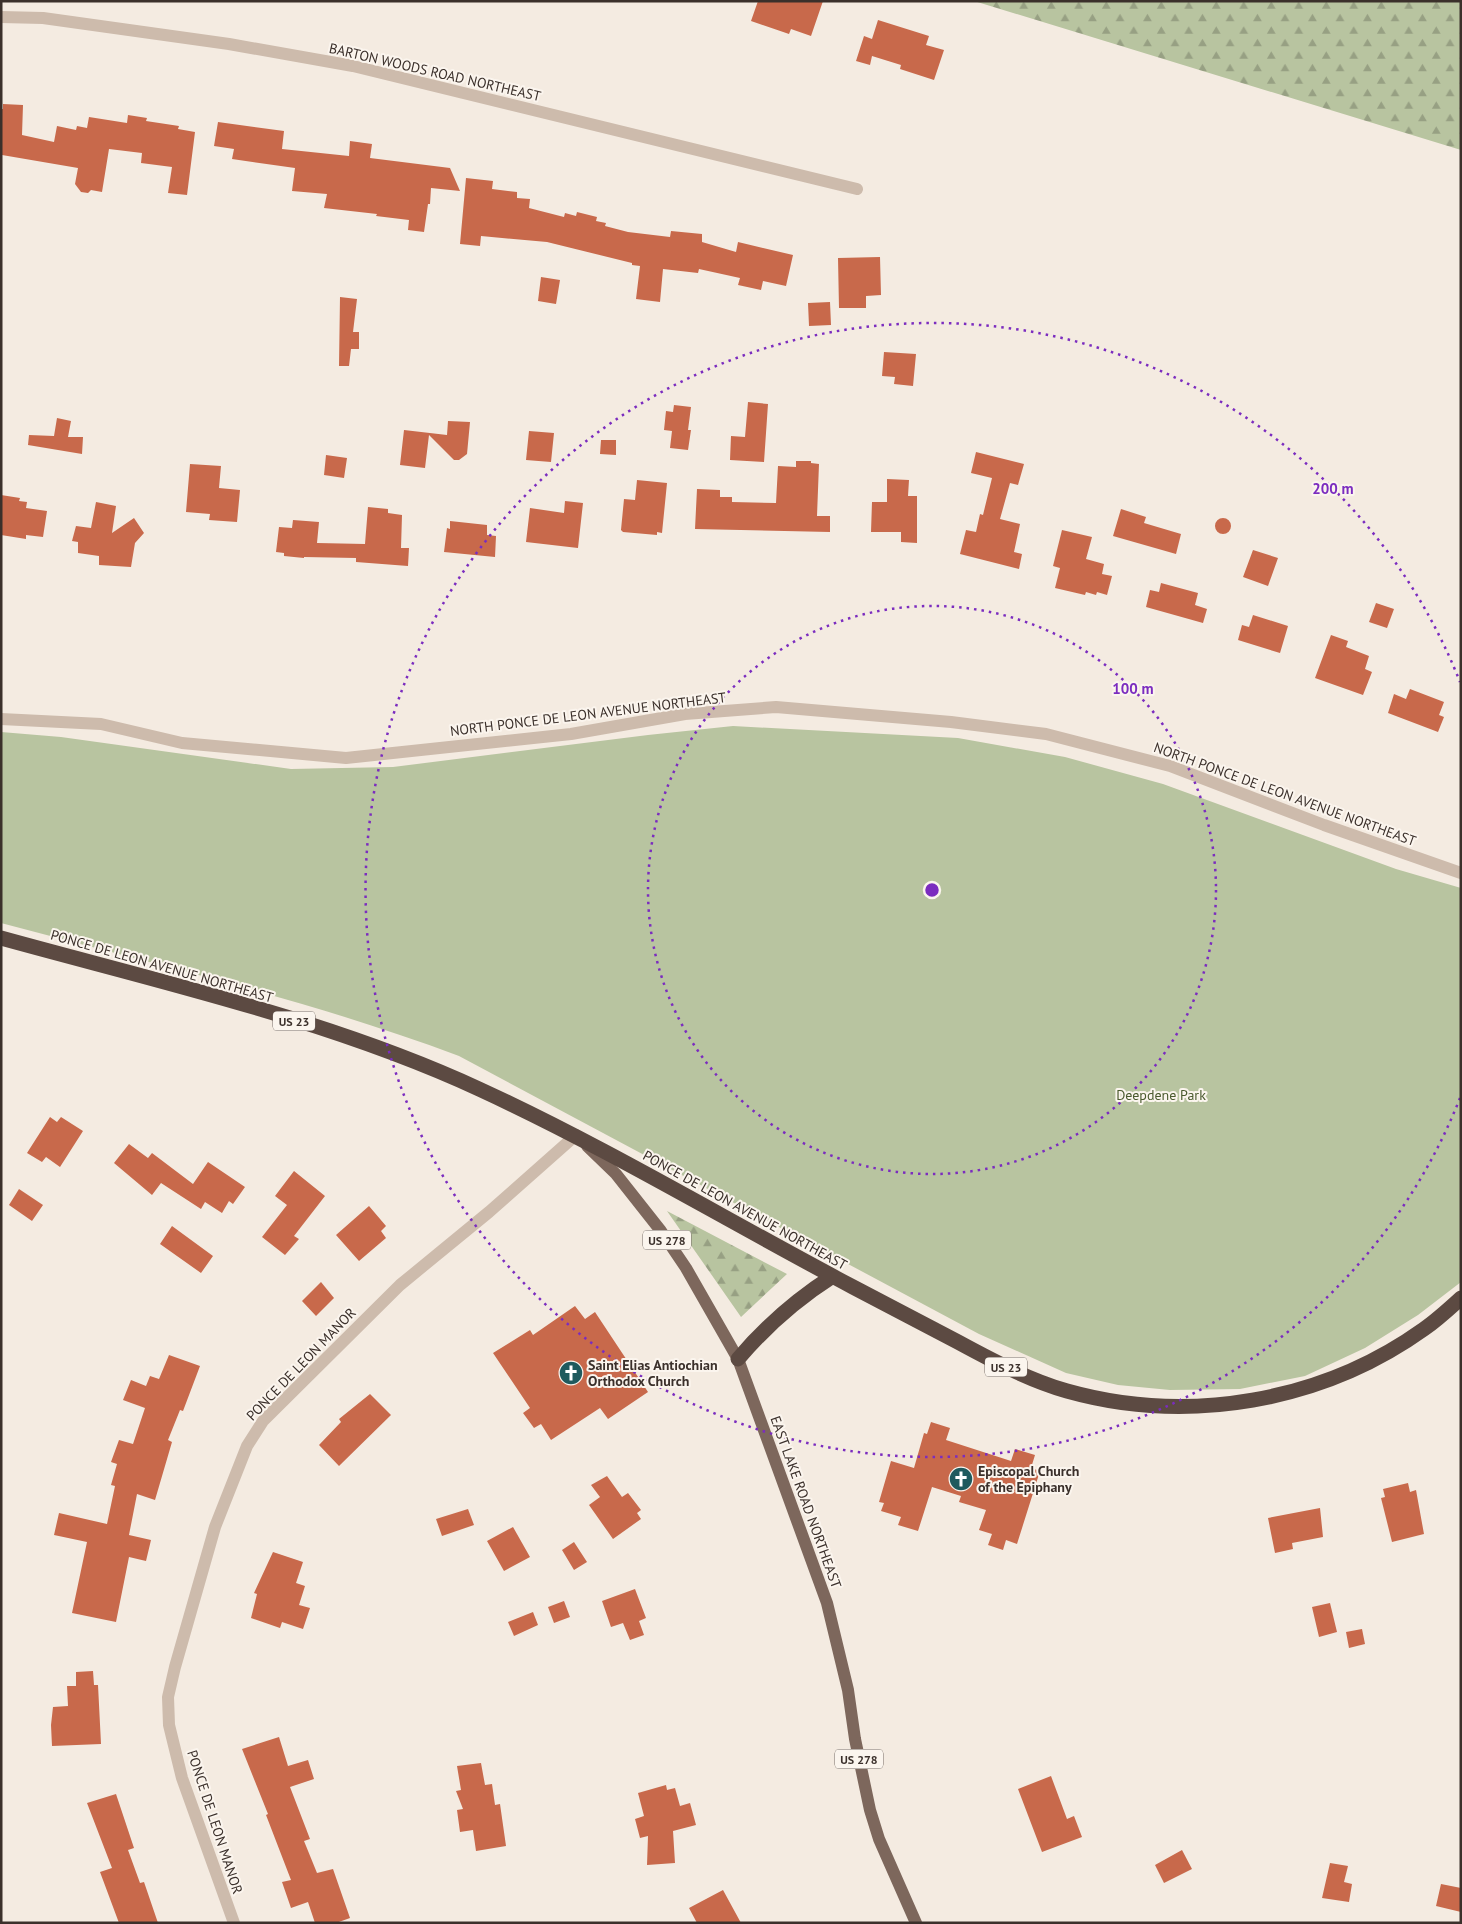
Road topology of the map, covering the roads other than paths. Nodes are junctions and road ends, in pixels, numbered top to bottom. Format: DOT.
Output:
graph roads {
  1 [pos="1,17"];
  2 [pos="857,189"];
  3 [pos="1,719"];
  4 [pos="1461,873"];
  5 [pos="1,938"];
  6 [pos="576,1136"];
  7 [pos="833,1276"];
  8 [pos="1461,1298"];
  9 [pos="738,1359"];
  10 [pos="234,1923"];
  11 [pos="916,1923"];
  1 -- 2 [label="street, BARTON WOODS ROAD NORTHEAST"];
  3 -- 4 [label="street, NORTH PONCE DE LEON AVENUE NORTHEAST"];
  5 -- 6 [label="highway, PONCE DE LEON AVENUE NORTHEAST / US 23"];
  6 -- 7 [label="highway, PONCE DE LEON AVENUE NORTHEAST / US 23"];
  6 -- 9 [label="main road, EAST LAKE ROAD NORTHEAST / US 278"];
  6 -- 10 [label="street, PONCE DE LEON MANOR"];
  7 -- 8 [label="highway, PONCE DE LEON AVENUE NORTHEAST / US 23"];
  7 -- 9 [label="highway"];
  9 -- 11 [label="main road, EAST LAKE ROAD NORTHEAST / US 278"];
}
